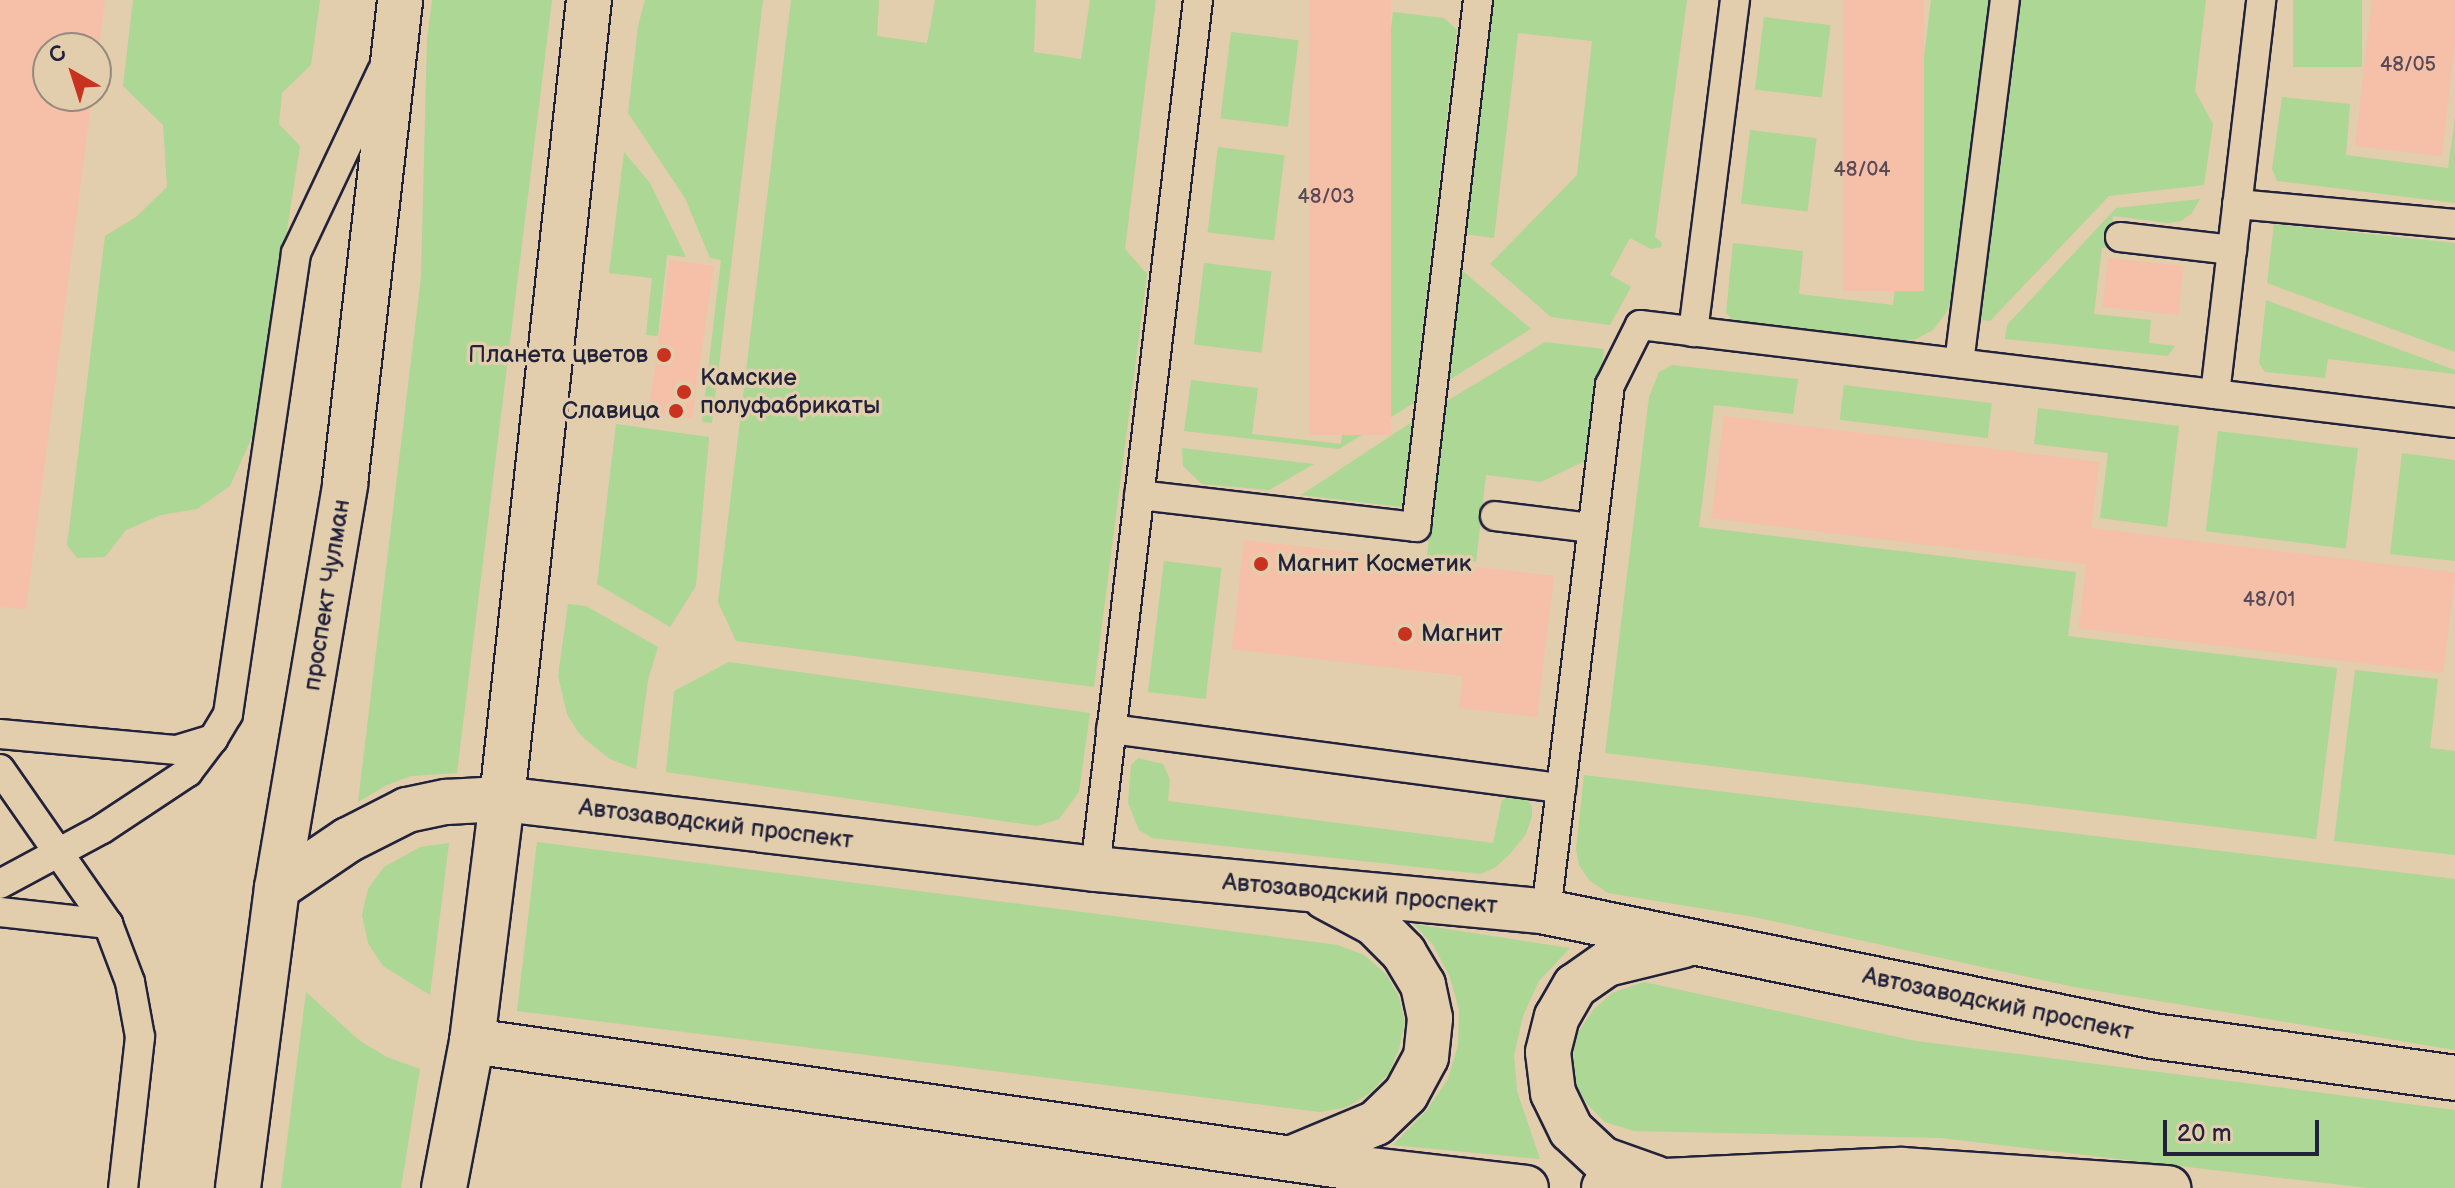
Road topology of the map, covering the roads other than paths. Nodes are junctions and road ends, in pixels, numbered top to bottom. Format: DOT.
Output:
graph roads {
  1 [pos="589,0"];
  2 [pos="1198,0"];
  3 [pos="1478,0"];
  4 [pos="1735,0"];
  5 [pos="2005,0"];
  6 [pos="2261,0"];
  7 [pos="398,21"];
  8 [pos="2237,204"];
  9 [pos="2455,224"];
  10 [pos="2120,237"];
  11 [pos="2232,250"];
  12 [pos="1693,332"];
  13 [pos="1959,363"];
  14 [pos="2215,394"];
  15 [pos="2455,423"];
  16 [pos="1139,495"];
  17 [pos="1495,516"];
  18 [pos="1592,528"];
  19 [pos="1111,729"];
  20 [pos="0,734"];
  21 [pos="213,739"];
  22 [pos="0,769"];
  23 [pos="1561,788"];
  24 [pos="502,799"];
  25 [pos="60,854"];
  26 [pos="1095,869"];
  27 [pos="0,884"];
  28 [pos="277,888"];
  29 [pos="1306,888"];
  30 [pos="0,912"];
  31 [pos="1546,912"];
  32 [pos="108,924"];
  33 [pos="1699,941"];
  34 [pos="472,1041"];
  35 [pos="2455,1078"];
  36 [pos="1289,1159"];
  37 [pos="1908,1179"];
  38 [pos="1665,1181"];
  39 [pos="123,1188"];
  40 [pos="238,1188"];
  41 [pos="444,1188"];
  42 [pos="1526,1188"];
  43 [pos="1604,1188"];
  44 [pos="2168,1188"];
  1 -- 24 [label="street"];
  2 -- 16 [label="lane"];
  3 -- 16 [label="lane"];
  4 -- 12 [label="lane"];
  5 -- 13 [label="lane"];
  6 -- 8 [label="lane"];
  7 -- 21 [label="lane"];
  7 -- 28 [label="street, проспект Чулман"];
  8 -- 9 [label="lane"];
  8 -- 11 [label="lane"];
  10 -- 11 [label="lane"];
  11 -- 14 [label="lane"];
  12 -- 13 [label="lane"];
  12 -- 18 [label="lane"];
  13 -- 14 [label="lane"];
  14 -- 15 [label="lane"];
  16 -- 19 [label="lane"];
  17 -- 18 [label="lane"];
  18 -- 23 [label="lane"];
  19 -- 23 [label="lane"];
  19 -- 26 [label="lane"];
  20 -- 21 [label="lane"];
  21 -- 25 [label="lane"];
  22 -- 25 [label="lane"];
  23 -- 31 [label="lane"];
  24 -- 26 [label="street, Автозаводский проспект"];
  24 -- 28 [label="street, Автозаводский проспект"];
  24 -- 34 [label="street"];
  25 -- 27 [label="lane"];
  25 -- 32 [label="lane"];
  26 -- 29 [label="street, Автозаводский проспект"];
  28 -- 40 [label="street, проспект Чулман"];
  29 -- 31 [label="street, Автозаводский проспект"];
  29 -- 36 [label="street"];
  30 -- 32 [label="lane"];
  31 -- 33 [label="street, Автозаводский проспект"];
  32 -- 39 [label="lane"];
  33 -- 35 [label="street, Автозаводский проспект"];
  33 -- 38 [label="street"];
  34 -- 36 [label="street"];
  34 -- 41 [label="street"];
  36 -- 42 [label="street"];
  37 -- 38 [label="street"];
  37 -- 44 [label="street"];
  38 -- 43 [label="street"];
}
